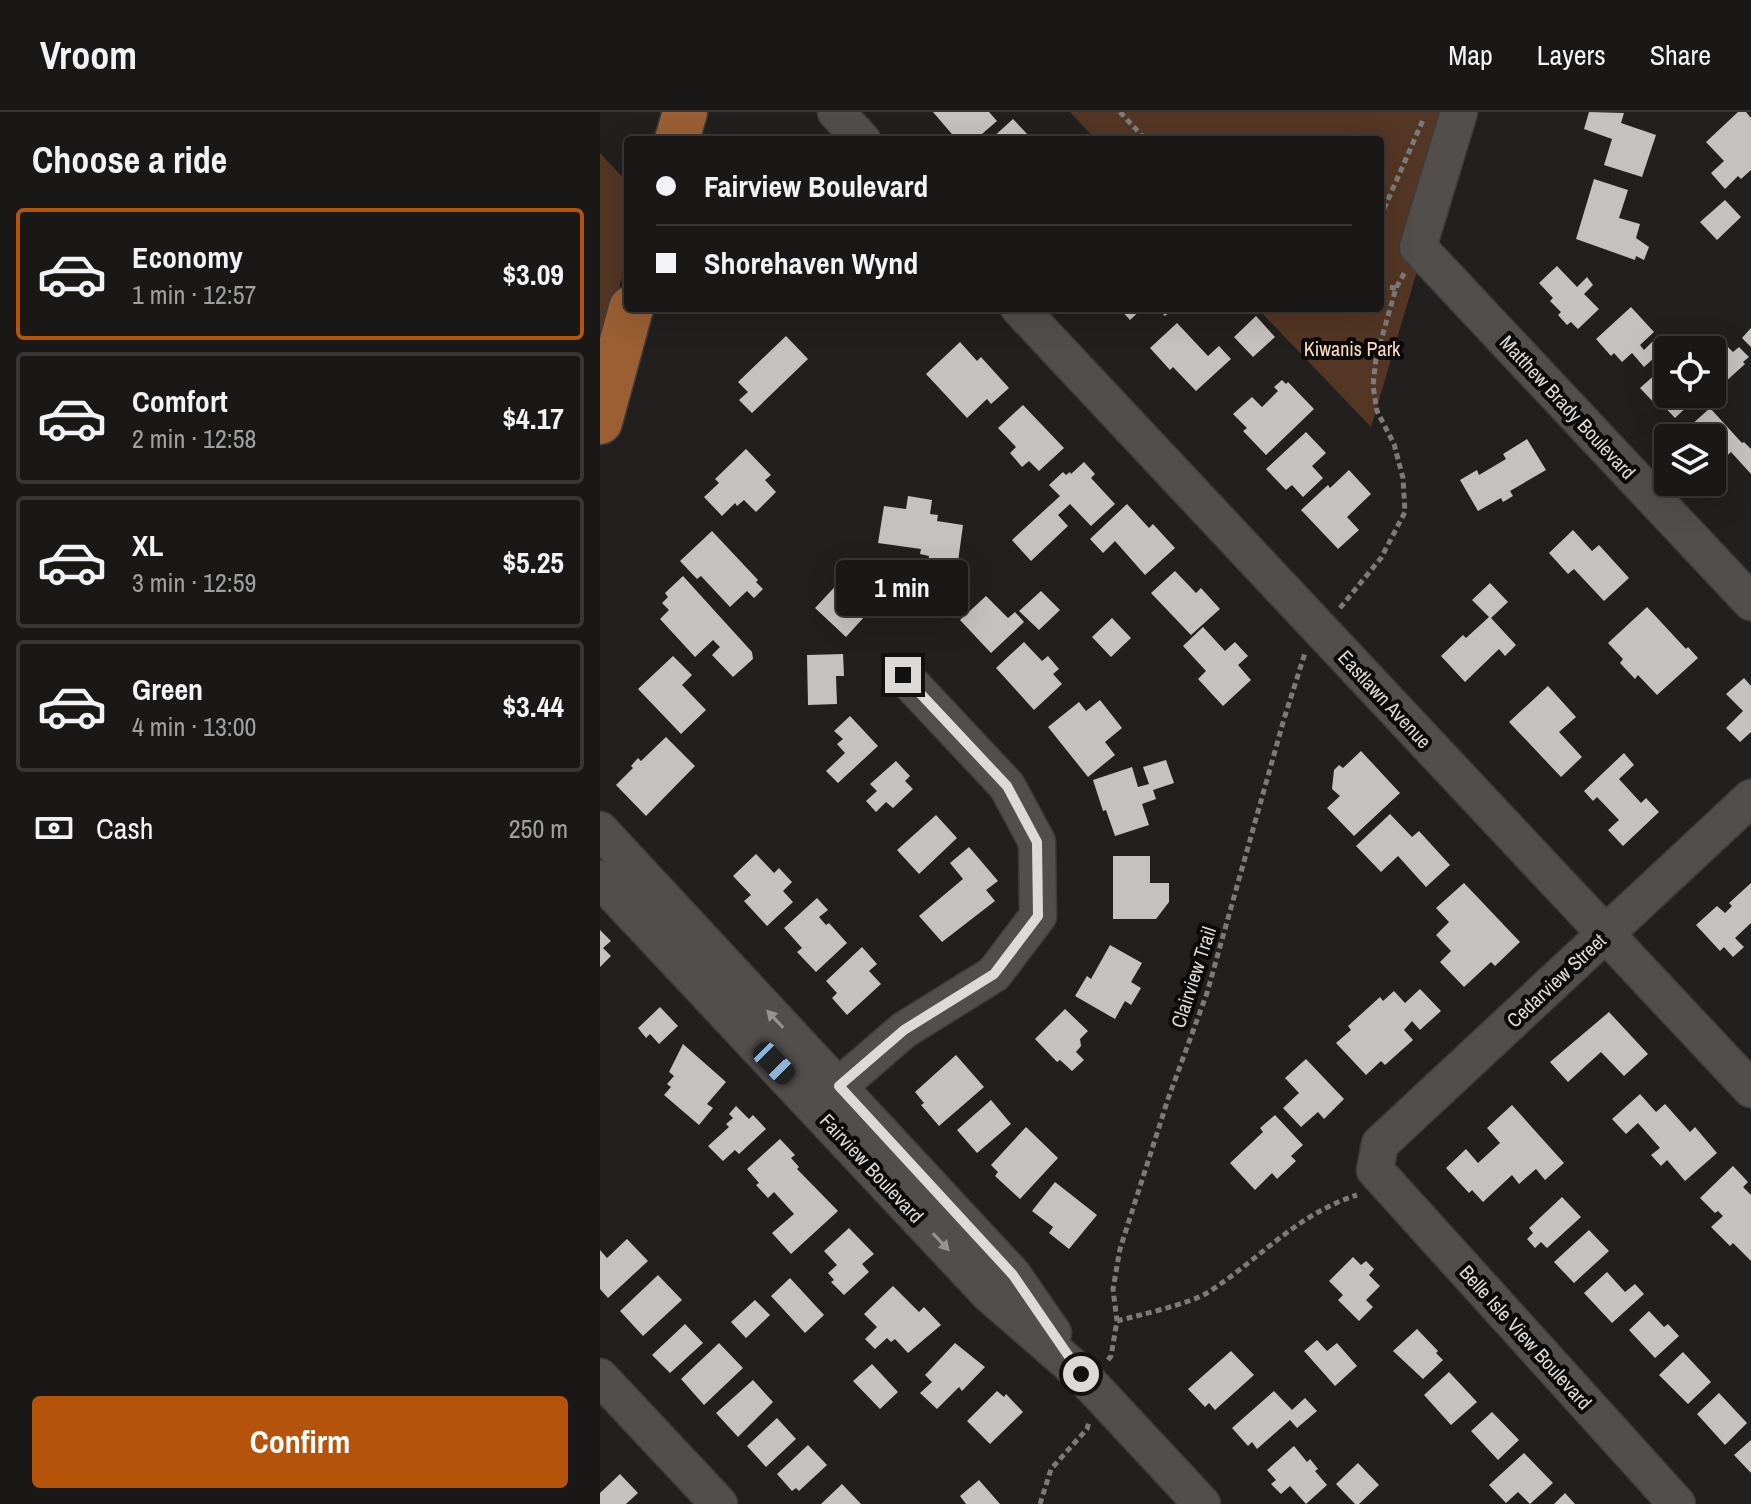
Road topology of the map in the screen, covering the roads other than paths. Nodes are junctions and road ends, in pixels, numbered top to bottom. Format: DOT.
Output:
graph roads {
  1 [pos="685,112"];
  2 [pos="836,112"];
  3 [pos="1459,112"];
  4 [pos="678,136"];
  5 [pos="858,136"];
  6 [pos="630,312"];
  7 [pos="1023,312"];
  8 [pos="600,422"];
  9 [pos="1751,602"];
  10 [pos="903,675"];
  11 [pos="1751,798"];
  12 [pos="600,830"];
  13 [pos="600,879"];
  14 [pos="1605,934"];
  15 [pos="680,941"];
  16 [pos="1751,1089"];
  17 [pos="827,1096"];
  18 [pos="1369,1182"];
  19 [pos="600,1377"];
  20 [pos="719,1504"];
  21 [pos="1202,1504"];
  22 [pos="1677,1504"];
  1 -- 4 [label="main road"];
  2 -- 5 [label="street"];
  3 -- 9 [label="street, Matthew Brady Boulevard"];
  6 -- 8 [label="main road"];
  7 -- 14 [label="street, Eastlawn Avenue"];
  10 -- 17 [label="street"];
  11 -- 14 [label="street, Cedarview Street"];
  12 -- 15 [label="street, Fairview Boulevard"];
  13 -- 15 [label="street, Fairview Boulevard"];
  14 -- 16 [label="street, Eastlawn Avenue"];
  14 -- 18 [label="street, Cedarview Street"];
  15 -- 17 [label="street, Fairview Boulevard"];
  17 -- 21 [label="street, Fairview Boulevard"];
  18 -- 22 [label="street, Belle Isle View Boulevard"];
  19 -- 20 [label="street"];
}
